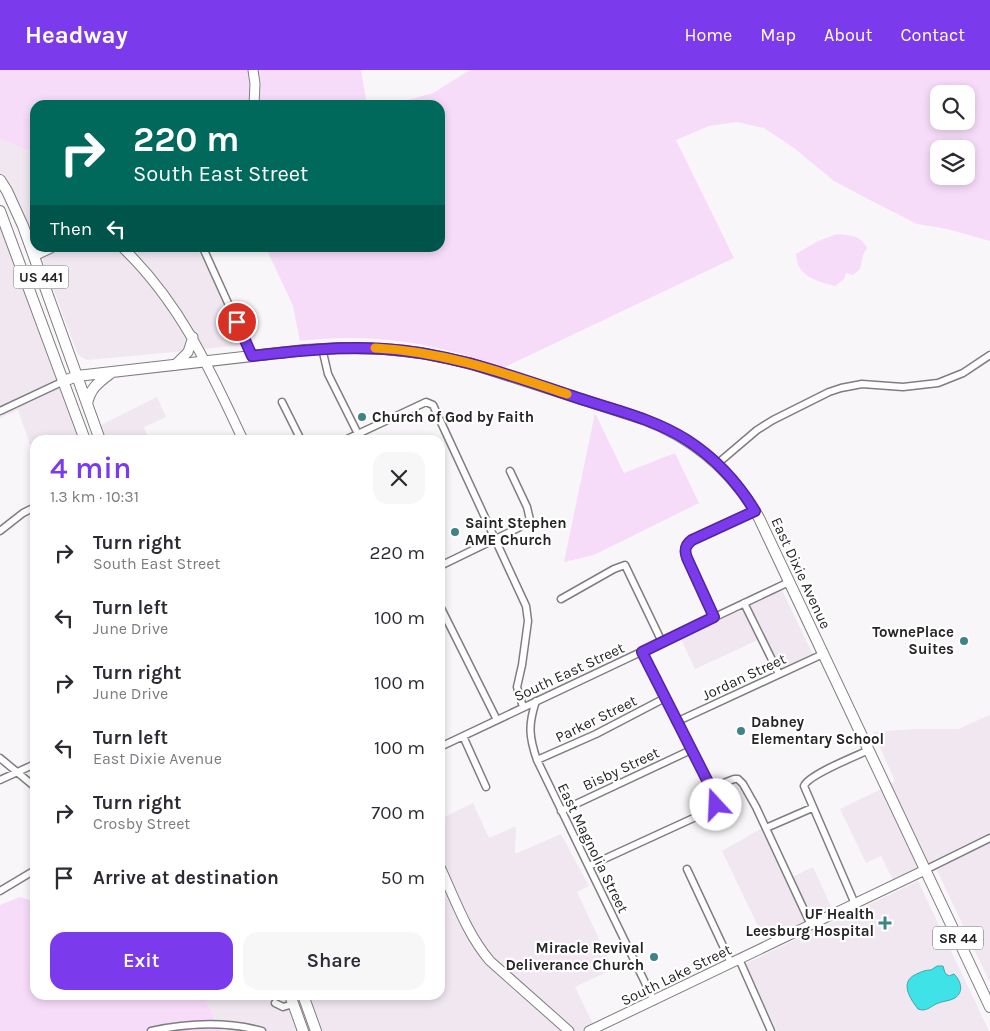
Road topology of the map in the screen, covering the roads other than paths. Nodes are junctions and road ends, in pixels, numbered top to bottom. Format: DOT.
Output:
graph roads {
  1 [pos="253,70"];
  2 [pos="254,100"];
  3 [pos="0,180"];
  4 [pos="0,211"];
  5 [pos="13,244"];
  6 [pos="30,245"];
  7 [pos="32,252"];
  8 [pos="42,252"];
  9 [pos="127,252"];
  10 [pos="206,252"];
  11 [pos="34,256"];
  12 [pos="193,337"];
  13 [pos="322,348"];
  14 [pos="990,355"];
  15 [pos="252,356"];
  16 [pos="206,361"];
  17 [pos="175,365"];
  18 [pos="113,372"];
  19 [pos="77,376"];
  20 [pos="64,382"];
  21 [pos="282,402"];
  22 [pos="86,404"];
  23 [pos="0,411"];
  24 [pos="83,435"];
  25 [pos="98,435"];
  26 [pos="240,435"];
  27 [pos="298,435"];
  28 [pos="358,435"];
  29 [pos="363,435"];
  30 [pos="717,464"];
  31 [pos="510,471"];
  32 [pos="30,510"];
  33 [pos="755,511"];
  34 [pos="0,531"];
  35 [pos="494,540"];
  36 [pos="445,564"];
  37 [pos="790,582"];
  38 [pos="561,599"];
  39 [pos="744,604"];
  40 [pos="445,616"];
  41 [pos="714,617"];
  42 [pos="662,642"];
  43 [pos="642,652"];
  44 [pos="823,654"];
  45 [pos="779,674"];
  46 [pos="665,698"];
  47 [pos="536,701"];
  48 [pos="523,707"];
  49 [pos="497,720"];
  50 [pos="676,722"];
  51 [pos="463,736"];
  52 [pos="445,743"];
  53 [pos="691,750"];
  54 [pos="868,750"];
  55 [pos="0,758"];
  56 [pos="537,760"];
  57 [pos="30,767"];
  58 [pos="18,773"];
  59 [pos="0,780"];
  60 [pos="30,783"];
  61 [pos="486,787"];
  62 [pos="711,788"];
  63 [pos="812,808"];
  64 [pos="561,811"];
  65 [pos="766,828"];
  66 [pos="990,838"];
  67 [pos="589,866"];
  68 [pos="687,869"];
  69 [pos="925,870"];
  70 [pos="30,873"];
  71 [pos="445,880"];
  72 [pos="0,891"];
  73 [pos="855,904"];
  74 [pos="811,925"];
  75 [pos="735,961"];
  76 [pos="291,1000"];
  77 [pos="303,1000"];
  78 [pos="654,1001"];
  79 [pos="275,1003"];
  80 [pos="990,1007"];
  81 [pos="310,1030"];
  82 [pos="151,1031"];
  83 [pos="262,1031"];
  84 [pos="569,1031"];
  85 [pos="589,1031"];
  86 [pos="771,1031"];
  1 -- 2 [label="street"];
  3 -- 6 [label="main road, US 441"];
  4 -- 5 [label="main road, US 441"];
  5 -- 11 [label="main road"];
  5 -- 20 [label="main road, US 441"];
  7 -- 11 [label="main road, US 441"];
  8 -- 11 [label="street"];
  9 -- 12 [label="street"];
  10 -- 15 [label="street"];
  11 -- 19 [label="main road, US 441"];
  12 -- 16 [label="street"];
  12 -- 17 [label="street"];
  13 -- 15 [label="main road, East Dixie Avenue / SR 44"];
  13 -- 28 [label="street"];
  13 -- 30 [label="main road, East Dixie Avenue / SR 44"];
  14 -- 30 [label="street"];
  15 -- 16 [label="main road, East Dixie Avenue / SR 44"];
  16 -- 17 [label="main road, East Dixie Avenue / SR 44"];
  16 -- 26 [label="street"];
  17 -- 18 [label="main road, East Dixie Avenue / SR 44"];
  18 -- 19 [label="main road, East Dixie Avenue / SR 44"];
  18 -- 22 [label="main road"];
  19 -- 20 [label="main road, SR 44"];
  19 -- 22 [label="main road, US 441"];
  20 -- 23 [label="street"];
  20 -- 24 [label="main road, US 441"];
  21 -- 27 [label="street"];
  22 -- 25 [label="main road, US 441"];
  29 -- 35 [label="street"];
  30 -- 33 [label="main road, East Dixie Avenue / SR 44"];
  31 -- 35 [label="street"];
  32 -- 34 [label="street"];
  33 -- 37 [label="main road, East Dixie Avenue / SR 44"];
  33 -- 41 [label="street"];
  35 -- 36 [label="street"];
  35 -- 48 [label="street"];
  37 -- 39 [label="street, South East Street"];
  37 -- 44 [label="main road, East Dixie Avenue / SR 44"];
  38 -- 42 [label="street"];
  39 -- 41 [label="street, South East Street"];
  39 -- 45 [label="street"];
  40 -- 49 [label="street"];
  41 -- 42 [label="street, South East Street"];
  42 -- 43 [label="street, South East Street"];
  43 -- 46 [label="street"];
  43 -- 47 [label="street, South East Street"];
  44 -- 45 [label="street, Jordan Street"];
  44 -- 54 [label="main road, East Dixie Avenue / SR 44"];
  45 -- 50 [label="street, Jordan Street"];
  46 -- 50 [label="street"];
  46 -- 56 [label="street, Parker Street"];
  47 -- 48 [label="street, South East Street"];
  47 -- 56 [label="street, East Magnolia Street"];
  48 -- 49 [label="street, South East Street"];
  49 -- 51 [label="street, South East Street"];
  50 -- 53 [label="street"];
  51 -- 52 [label="street, South East Street"];
  51 -- 61 [label="street"];
  53 -- 62 [label="street"];
  53 -- 64 [label="street, Bisby Street"];
  54 -- 63 [label="street"];
  54 -- 69 [label="main road, East Dixie Avenue / SR 44"];
  55 -- 58 [label="street"];
  56 -- 64 [label="street, East Magnolia Street"];
  57 -- 58 [label="street"];
  58 -- 59 [label="street"];
  58 -- 60 [label="street"];
  62 -- 65 [label="street"];
  62 -- 67 [label="street"];
  63 -- 65 [label="street"];
  63 -- 73 [label="street"];
  64 -- 67 [label="street, East Magnolia Street"];
  65 -- 74 [label="street"];
  66 -- 69 [label="street, South Lake Street"];
  67 -- 78 [label="street, East Magnolia Street"];
  68 -- 75 [label="street"];
  69 -- 73 [label="street, South Lake Street"];
  69 -- 80 [label="main road, East Dixie Avenue / SR 44"];
  70 -- 72 [label="street"];
  71 -- 84 [label="street"];
  73 -- 74 [label="street, South Lake Street"];
  74 -- 75 [label="street, South Lake Street"];
  75 -- 78 [label="street, South Lake Street"];
  75 -- 86 [label="street"];
  76 -- 79 [label="street"];
  76 -- 81 [label="main road"];
  77 -- 81 [label="main road"];
  78 -- 85 [label="street, South Lake Street"];
  82 -- 83 [label="street"];
}
